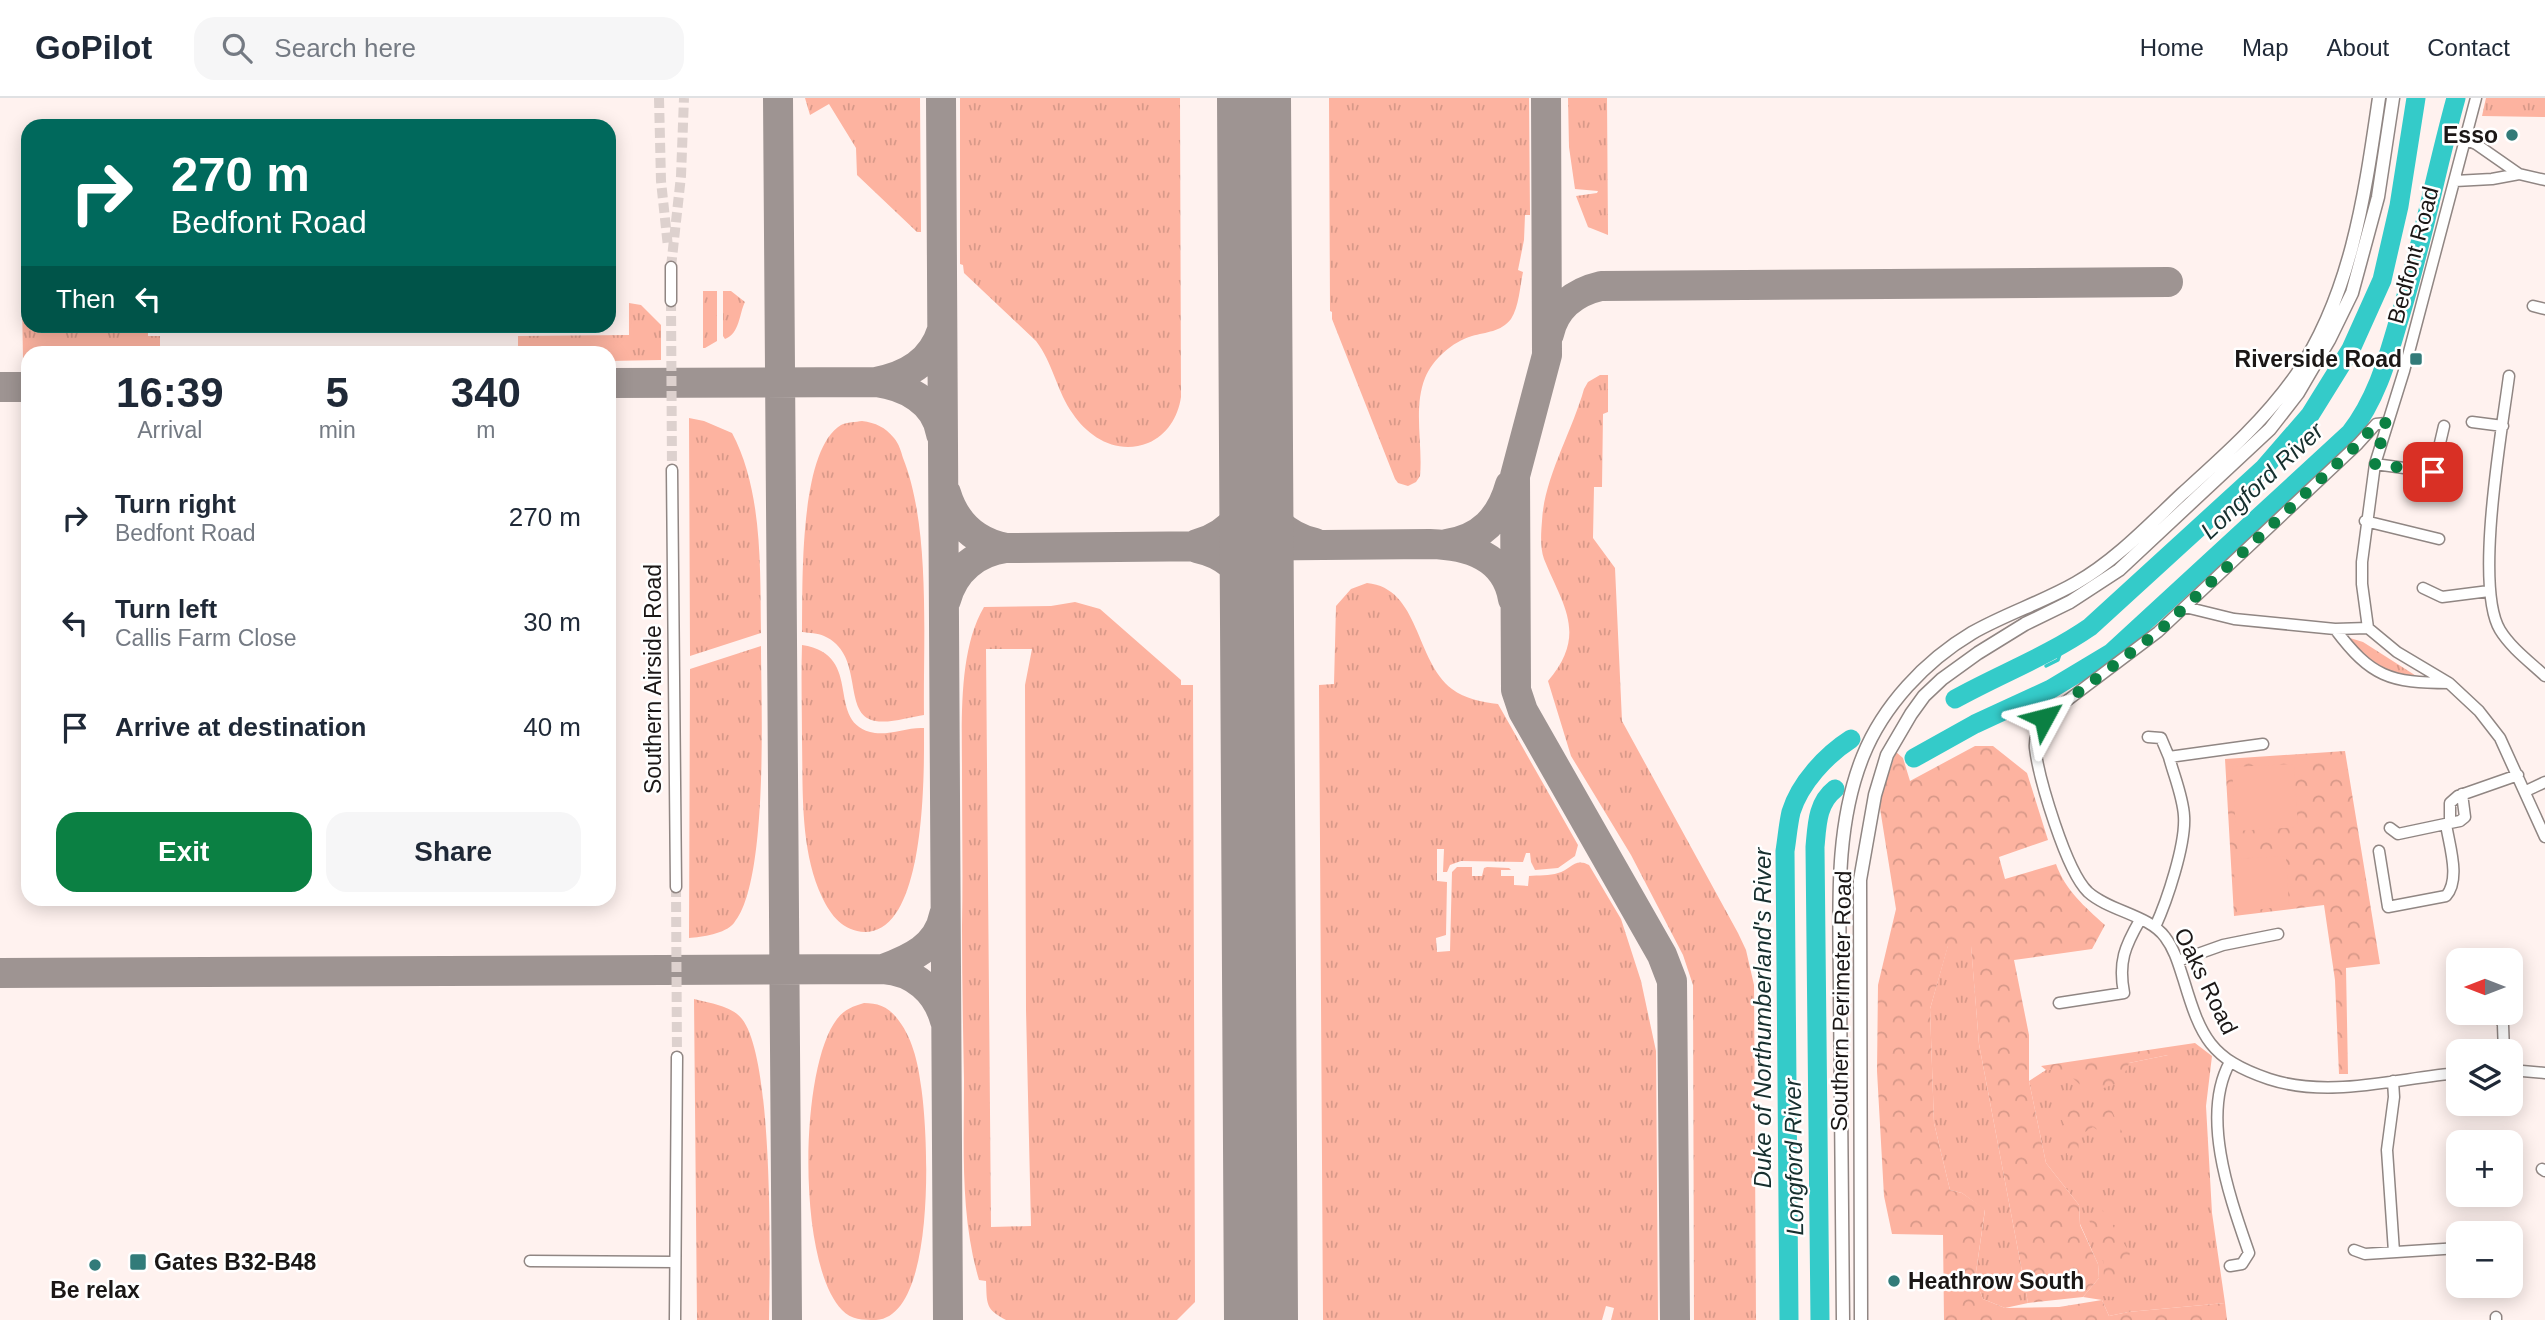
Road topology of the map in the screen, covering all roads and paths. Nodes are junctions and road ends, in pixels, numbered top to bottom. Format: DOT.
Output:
graph roads {
  1 [pos="2379,98"];
  2 [pos="2393,98"];
  3 [pos="2476,98"];
  4 [pos="2467,140"];
  5 [pos="2519,174"];
  6 [pos="2545,180"];
  7 [pos="2455,181"];
  8 [pos="671,267"];
  9 [pos="671,301"];
  10 [pos="2533,306"];
  11 [pos="2545,309"];
  12 [pos="2509,376"];
  13 [pos="2472,422"];
  14 [pos="2386,423"];
  15 [pos="2444,426"];
  16 [pos="2502,426"];
  17 [pos="2375,464"];
  18 [pos="672,470"];
  19 [pos="2433,472"];
  20 [pos="2430,486"];
  21 [pos="2365,521"];
  22 [pos="2439,539"];
  23 [pos="2423,588"];
  24 [pos="2489,591"];
  25 [pos="2185,607"];
  26 [pos="2368,628"];
  27 [pos="2335,629"];
  28 [pos="2545,676"];
  29 [pos="2449,683"];
  30 [pos="2148,737"];
  31 [pos="2263,744"];
  32 [pos="2169,757"];
  33 [pos="2518,775"];
  34 [pos="2545,782"];
  35 [pos="2526,791"];
  36 [pos="2448,824"];
  37 [pos="2390,828"];
  38 [pos="2545,837"];
  39 [pos="2379,850"];
  40 [pos="676,887"];
  41 [pos="2140,920"];
  42 [pos="2155,927"];
  43 [pos="2278,934"];
  44 [pos="2178,961"];
  45 [pos="2124,993"];
  46 [pos="2059,1003"];
  47 [pos="2127,1005"];
  48 [pos="677,1057"];
  49 [pos="2230,1062"];
  50 [pos="2523,1071"];
  51 [pos="2545,1073"];
  52 [pos="2446,1075"];
  53 [pos="2393,1081"];
  54 [pos="2446,1249"];
  55 [pos="2354,1250"];
  56 [pos="2394,1252"];
  57 [pos="530,1261"];
  58 [pos="675,1262"];
  59 [pos="2230,1266"];
  60 [pos="675,1320"];
  61 [pos="1843,1320"];
  62 [pos="1861,1320"];
  1 -- 61 [label="street, Southern Perimeter Road"];
  2 -- 62 [label="street, Southern Perimeter Road"];
  3 -- 4 [label="street, Bedfont Road"];
  4 -- 5 [label="street"];
  4 -- 7 [label="street, Bedfont Road"];
  5 -- 6 [label="street"];
  5 -- 7 [label="street"];
  7 -- 14 [label="street, Bedfont Road"];
  8 -- 9 [label="street"];
  10 -- 11 [label="street"];
  12 -- 16 [label="street"];
  13 -- 16 [label="street"];
  14 -- 17 [label="street, Bedfont Road"];
  14 -- 25 [label="street"];
  15 -- 19 [label="street"];
  16 -- 24 [label="street"];
  17 -- 19 [label="street"];
  17 -- 21 [label="street, Bedfont Road"];
  18 -- 40 [label="street, Southern Airside Road"];
  19 -- 20 [label="street"];
  21 -- 22 [label="street"];
  21 -- 26 [label="street, Bedfont Road"];
  23 -- 24 [label="street"];
  24 -- 28 [label="street"];
  25 -- 27 [label="street"];
  25 -- 41 [label="street, Oaks Road"];
  26 -- 27 [label="street"];
  26 -- 29 [label="street"];
  27 -- 29 [label="street"];
  29 -- 33 [label="street"];
  30 -- 32 [label="street"];
  31 -- 32 [label="street"];
  32 -- 42 [label="street"];
  33 -- 35 [label="street"];
  33 -- 36 [label="street"];
  34 -- 35 [label="street"];
  35 -- 38 [label="street"];
  36 -- 37 [label="street"];
  36 -- 39 [label="street"];
  41 -- 42 [label="street, Oaks Road"];
  41 -- 45 [label="street"];
  42 -- 44 [label="street, Oaks Road"];
  43 -- 44 [label="street"];
  44 -- 49 [label="street, Oaks Road"];
  45 -- 46 [label="street"];
  45 -- 47 [label="street"];
  48 -- 58 [label="street"];
  49 -- 53 [label="street, Oaks Road"];
  49 -- 59 [label="street"];
  50 -- 51 [label="street"];
  52 -- 53 [label="street, Oaks Road"];
  53 -- 56 [label="street"];
  54 -- 56 [label="street"];
  55 -- 56 [label="street"];
  57 -- 58 [label="street"];
  58 -- 60 [label="street"];
}
